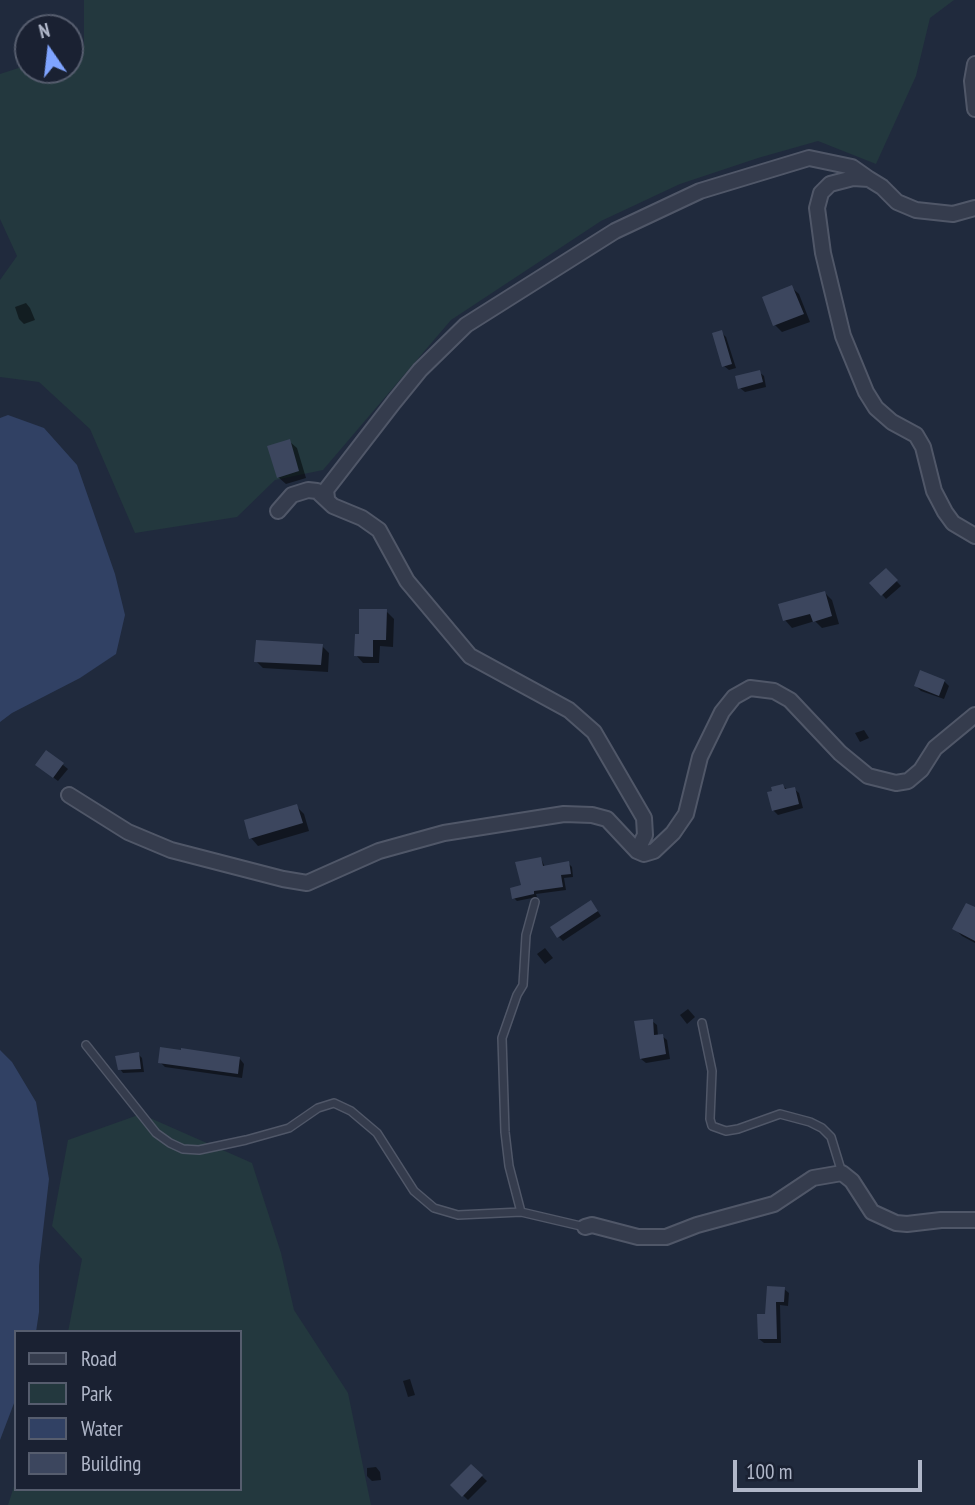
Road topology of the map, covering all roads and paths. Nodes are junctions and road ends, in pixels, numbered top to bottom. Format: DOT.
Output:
graph roads {
  1 [pos="975,64"];
  2 [pos="975,109"];
  3 [pos="869,179"];
  4 [pos="975,208"];
  5 [pos="327,498"];
  6 [pos="278,511"];
  7 [pos="975,536"];
  8 [pos="975,715"];
  9 [pos="69,795"];
  10 [pos="637,851"];
  11 [pos="535,902"];
  12 [pos="702,1023"];
  13 [pos="86,1045"];
  14 [pos="842,1173"];
  15 [pos="521,1212"];
  16 [pos="975,1220"];
  17 [pos="585,1227"];
  1 -- 2 [label="street"];
  3 -- 4 [label="street"];
  3 -- 5 [label="street"];
  3 -- 7 [label="street"];
  5 -- 6 [label="street"];
  5 -- 10 [label="street"];
  8 -- 10 [label="street"];
  9 -- 10 [label="street"];
  11 -- 15 [label="lane"];
  12 -- 14 [label="lane"];
  13 -- 15 [label="lane"];
  14 -- 16 [label="street"];
  14 -- 17 [label="street"];
  15 -- 17 [label="lane"];
}
